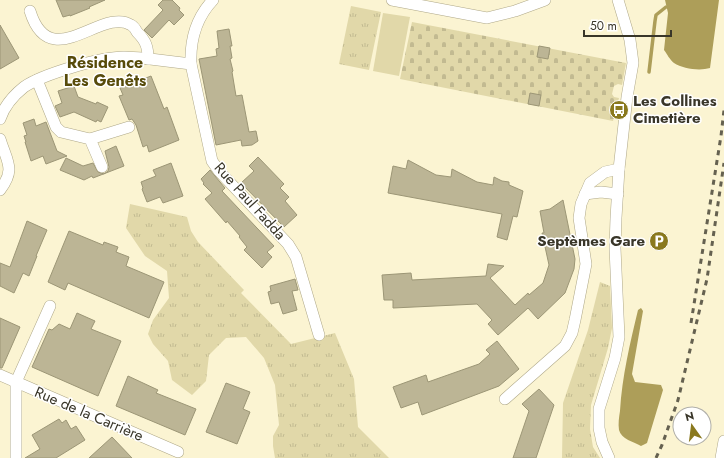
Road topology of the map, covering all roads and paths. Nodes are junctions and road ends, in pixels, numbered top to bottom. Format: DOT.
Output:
graph roads {
  1 [pos="213,0"];
  2 [pos="392,0"];
  3 [pos="545,0"];
  4 [pos="618,0"];
  5 [pos="30,11"];
  6 [pos="148,59"];
  7 [pos="191,64"];
  8 [pos="37,80"];
  9 [pos="0,119"];
  10 [pos="129,127"];
  11 [pos="0,139"];
  12 [pos="90,139"];
  13 [pos="102,167"];
  14 [pos="619,169"];
  15 [pos="0,190"];
  16 [pos="585,194"];
  17 [pos="618,194"];
  18 [pos="50,306"];
  19 [pos="319,335"];
  20 [pos="0,375"];
  21 [pos="16,382"];
  22 [pos="505,399"];
  23 [pos="724,441"];
  24 [pos="178,452"];
  25 [pos="16,458"];
  26 [pos="609,458"];
  27 [pos="721,458"];
  1 -- 7 [label="street, Rue Paul Fadda"];
  2 -- 3 [label="street"];
  4 -- 14 [label="street"];
  5 -- 6 [label="street"];
  6 -- 7 [label="street"];
  6 -- 8 [label="street"];
  7 -- 19 [label="street, Rue Paul Fadda"];
  8 -- 9 [label="street"];
  8 -- 12 [label="street"];
  10 -- 12 [label="street"];
  11 -- 15 [label="street"];
  12 -- 13 [label="street"];
  14 -- 16 [label="street"];
  14 -- 17 [label="street"];
  16 -- 17 [label="street"];
  16 -- 22 [label="street"];
  17 -- 26 [label="street"];
  18 -- 21 [label="street"];
  20 -- 21 [label="street, Rue de la Carrière"];
  21 -- 24 [label="street, Rue de la Carrière"];
  21 -- 25 [label="street"];
  23 -- 27 [label="street"];
}
